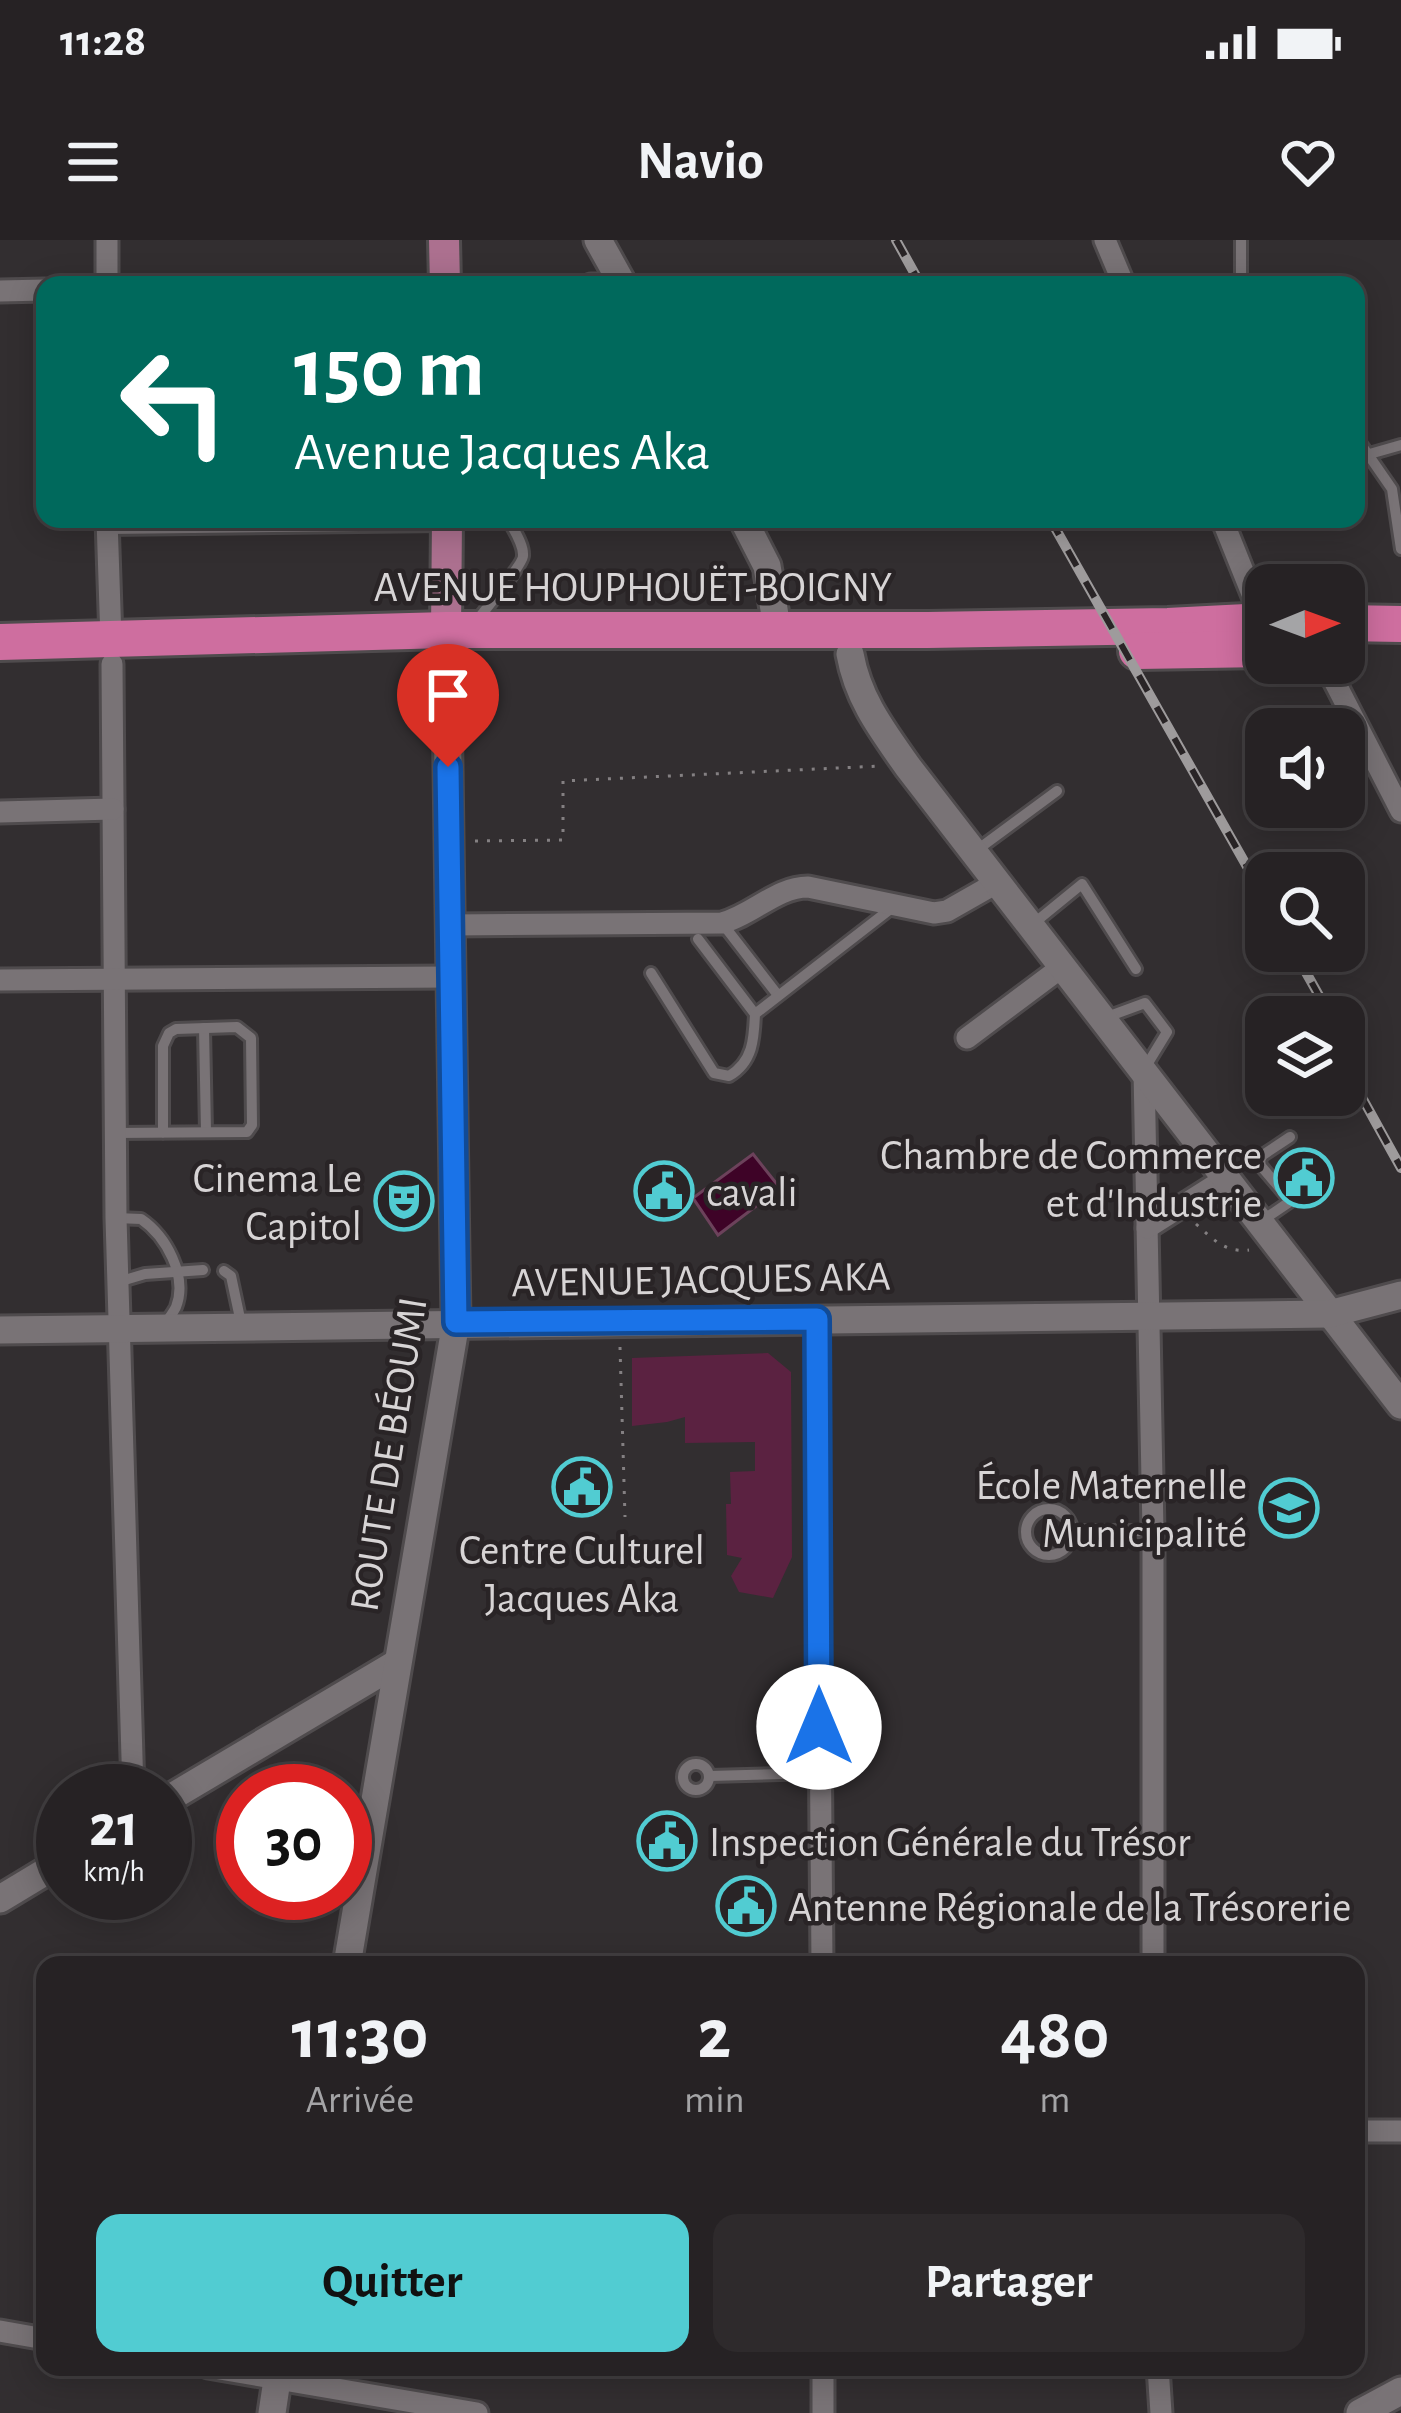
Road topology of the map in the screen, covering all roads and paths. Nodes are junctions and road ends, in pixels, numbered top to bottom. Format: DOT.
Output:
graph roads {
  1 [pos="107,240"];
  2 [pos="444,240"];
  3 [pos="598,240"];
  4 [pos="1106,240"];
  5 [pos="1241,240"];
  6 [pos="107,276"];
  7 [pos="445,276"];
  8 [pos="618,276"];
  9 [pos="1120,276"];
  10 [pos="1241,276"];
  11 [pos="36,290"];
  12 [pos="0,291"];
  13 [pos="1401,445"];
  14 [pos="1366,455"];
  15 [pos="107,528"];
  16 [pos="447,528"];
  17 [pos="513,528"];
  18 [pos="748,528"];
  19 [pos="1225,528"];
  20 [pos="1401,549"];
  21 [pos="1245,578"];
  22 [pos="1365,623"];
  23 [pos="1401,624"];
  24 [pos="777,628"];
  25 [pos="1245,630"];
  26 [pos="1245,631"];
  27 [pos="454,638"];
  28 [pos="0,641"];
  29 [pos="1365,648"];
  30 [pos="1401,648"];
  31 [pos="111,652"];
  32 [pos="850,654"];
  33 [pos="0,666"];
  34 [pos="1336,684"];
  35 [pos="908,766"];
  36 [pos="1058,791"];
  37 [pos="113,809"];
  38 [pos="1401,811"];
  39 [pos="0,812"];
  40 [pos="449,842"];
  41 [pos="975,852"];
  42 [pos="998,882"];
  43 [pos="895,906"];
  44 [pos="722,922"];
  45 [pos="451,925"];
  46 [pos="1030,926"];
  47 [pos="698,939"];
  48 [pos="1062,967"];
  49 [pos="1136,969"];
  50 [pos="651,973"];
  51 [pos="451,977"];
  52 [pos="115,979"];
  53 [pos="0,980"];
  54 [pos="777,994"];
  55 [pos="755,1014"];
  56 [pos="1104,1018"];
  57 [pos="204,1028"];
  58 [pos="967,1038"];
  59 [pos="1144,1070"];
  60 [pos="206,1132"];
  61 [pos="115,1133"];
  62 [pos="164,1133"];
  63 [pos="1290,1137"];
  64 [pos="1226,1178"];
  65 [pos="1173,1210"];
  66 [pos="116,1218"];
  67 [pos="1147,1228"];
  68 [pos="1267,1231"];
  69 [pos="202,1270"];
  70 [pos="224,1270"];
  71 [pos="177,1271"];
  72 [pos="118,1282"];
  73 [pos="1401,1295"];
  74 [pos="1329,1314"];
  75 [pos="1149,1315"];
  76 [pos="817,1319"];
  77 [pos="456,1322"];
  78 [pos="620,1322"];
  79 [pos="163,1327"];
  80 [pos="118,1328"];
  81 [pos="242,1328"];
  82 [pos="0,1330"];
  83 [pos="1401,1406"];
  84 [pos="625,1517"];
  85 [pos="1153,1531"];
  86 [pos="1071,1532"];
  87 [pos="397,1663"];
  88 [pos="132,1764"];
  89 [pos="819,1773"];
  90 [pos="710,1776"];
  91 [pos="192,1785"];
  92 [pos="36,1877"];
  93 [pos="0,1899"];
  94 [pos="348,1956"];
  95 [pos="822,1956"];
  96 [pos="1154,1956"];
  97 [pos="1401,2131"];
  98 [pos="1365,2132"];
  99 [pos="0,2331"];
  100 [pos="36,2337"];
  101 [pos="278,2376"];
  102 [pos="293,2376"];
  103 [pos="823,2376"];
  104 [pos="1158,2376"];
  105 [pos="1401,2391"];
  106 [pos="1158,2411"];
  107 [pos="272,2413"];
  108 [pos="477,2413"];
  109 [pos="823,2413"];
  110 [pos="1360,2413"];
  1 -- 6 [label="street"];
  2 -- 7 [label="main road"];
  3 -- 8 [label="street"];
  4 -- 9 [label="street"];
  5 -- 10 [label="lane"];
  11 -- 12 [label="street"];
  13 -- 14 [label="lane"];
  14 -- 20 [label="lane"];
  15 -- 31 [label="street"];
  16 -- 27 [label="main road, ROUTE DE BÉOUMI"];
  17 -- 27 [label="lane"];
  18 -- 24 [label="street"];
  19 -- 21 [label="street"];
  22 -- 23 [label="highway"];
  24 -- 25 [label="highway, AVENUE HOUPHOUËT-BOIGNY"];
  24 -- 27 [label="highway, AVENUE HOUPHOUËT-BOIGNY"];
  26 -- 32 [label="highway, AVENUE HOUPHOUËT-BOIGNY"];
  27 -- 31 [label="highway, AVENUE HOUPHOUËT-BOIGNY"];
  27 -- 32 [label="highway, AVENUE HOUPHOUËT-BOIGNY"];
  27 -- 40 [label="street, ROUTE DE BÉOUMI"];
  28 -- 31 [label="highway, AVENUE HOUPHOUËT-BOIGNY"];
  29 -- 30 [label="highway"];
  31 -- 33 [label="highway, AVENUE HOUPHOUËT-BOIGNY"];
  31 -- 37 [label="street"];
  32 -- 35 [label="street"];
  34 -- 38 [label="street"];
  35 -- 40 [label="path"];
  35 -- 41 [label="street"];
  36 -- 41 [label="lane"];
  37 -- 39 [label="street"];
  37 -- 52 [label="street"];
  40 -- 45 [label="street, ROUTE DE BÉOUMI"];
  41 -- 42 [label="street"];
  42 -- 43 [label="street"];
  42 -- 46 [label="street"];
  43 -- 44 [label="street"];
  43 -- 54 [label="lane"];
  44 -- 45 [label="street"];
  44 -- 54 [label="lane"];
  45 -- 51 [label="street, ROUTE DE BÉOUMI"];
  46 -- 48 [label="street"];
  46 -- 49 [label="lane"];
  47 -- 55 [label="lane"];
  48 -- 56 [label="street"];
  48 -- 58 [label="street"];
  50 -- 55 [label="lane"];
  51 -- 52 [label="street"];
  51 -- 77 [label="street, ROUTE DE BÉOUMI"];
  52 -- 53 [label="street"];
  52 -- 61 [label="street"];
  54 -- 55 [label="lane"];
  56 -- 59 [label="street"];
  56 -- 59 [label="lane"];
  57 -- 60 [label="lane"];
  57 -- 60 [label="lane"];
  57 -- 62 [label="lane"];
  59 -- 64 [label="street"];
  59 -- 67 [label="street"];
  60 -- 62 [label="lane"];
  61 -- 62 [label="lane"];
  61 -- 66 [label="street"];
  63 -- 68 [label="lane"];
  64 -- 65 [label="street"];
  64 -- 68 [label="street"];
  65 -- 67 [label="street"];
  65 -- 68 [label="path"];
  66 -- 71 [label="lane"];
  66 -- 72 [label="street"];
  67 -- 75 [label="street"];
  68 -- 74 [label="street"];
  69 -- 71 [label="lane"];
  70 -- 81 [label="lane"];
  71 -- 72 [label="lane"];
  71 -- 79 [label="lane"];
  72 -- 80 [label="street"];
  73 -- 74 [label="street, AVENUE JACQUES AKA"];
  74 -- 75 [label="street, AVENUE JACQUES AKA"];
  74 -- 83 [label="street"];
  75 -- 76 [label="street, AVENUE JACQUES AKA"];
  75 -- 85 [label="street"];
  76 -- 78 [label="street, AVENUE JACQUES AKA"];
  76 -- 89 [label="street"];
  77 -- 78 [label="street, AVENUE JACQUES AKA"];
  77 -- 81 [label="street, AVENUE JACQUES AKA"];
  77 -- 87 [label="street, ROUTE DE BÉOUMI"];
  78 -- 84 [label="path"];
  79 -- 80 [label="street, AVENUE JACQUES AKA"];
  79 -- 81 [label="street, AVENUE JACQUES AKA"];
  80 -- 82 [label="street, AVENUE JACQUES AKA"];
  80 -- 88 [label="street"];
  85 -- 86 [label="lane"];
  85 -- 96 [label="street"];
  86 -- 86 [label="lane"];
  87 -- 91 [label="street"];
  87 -- 94 [label="street, ROUTE DE BÉOUMI"];
  89 -- 90 [label="lane"];
  89 -- 95 [label="street"];
  92 -- 93 [label="street"];
  97 -- 98 [label="street"];
  99 -- 100 [label="street"];
  101 -- 107 [label="street"];
  102 -- 108 [label="street"];
  103 -- 109 [label="street"];
  104 -- 106 [label="street"];
  105 -- 110 [label="street"];
}
